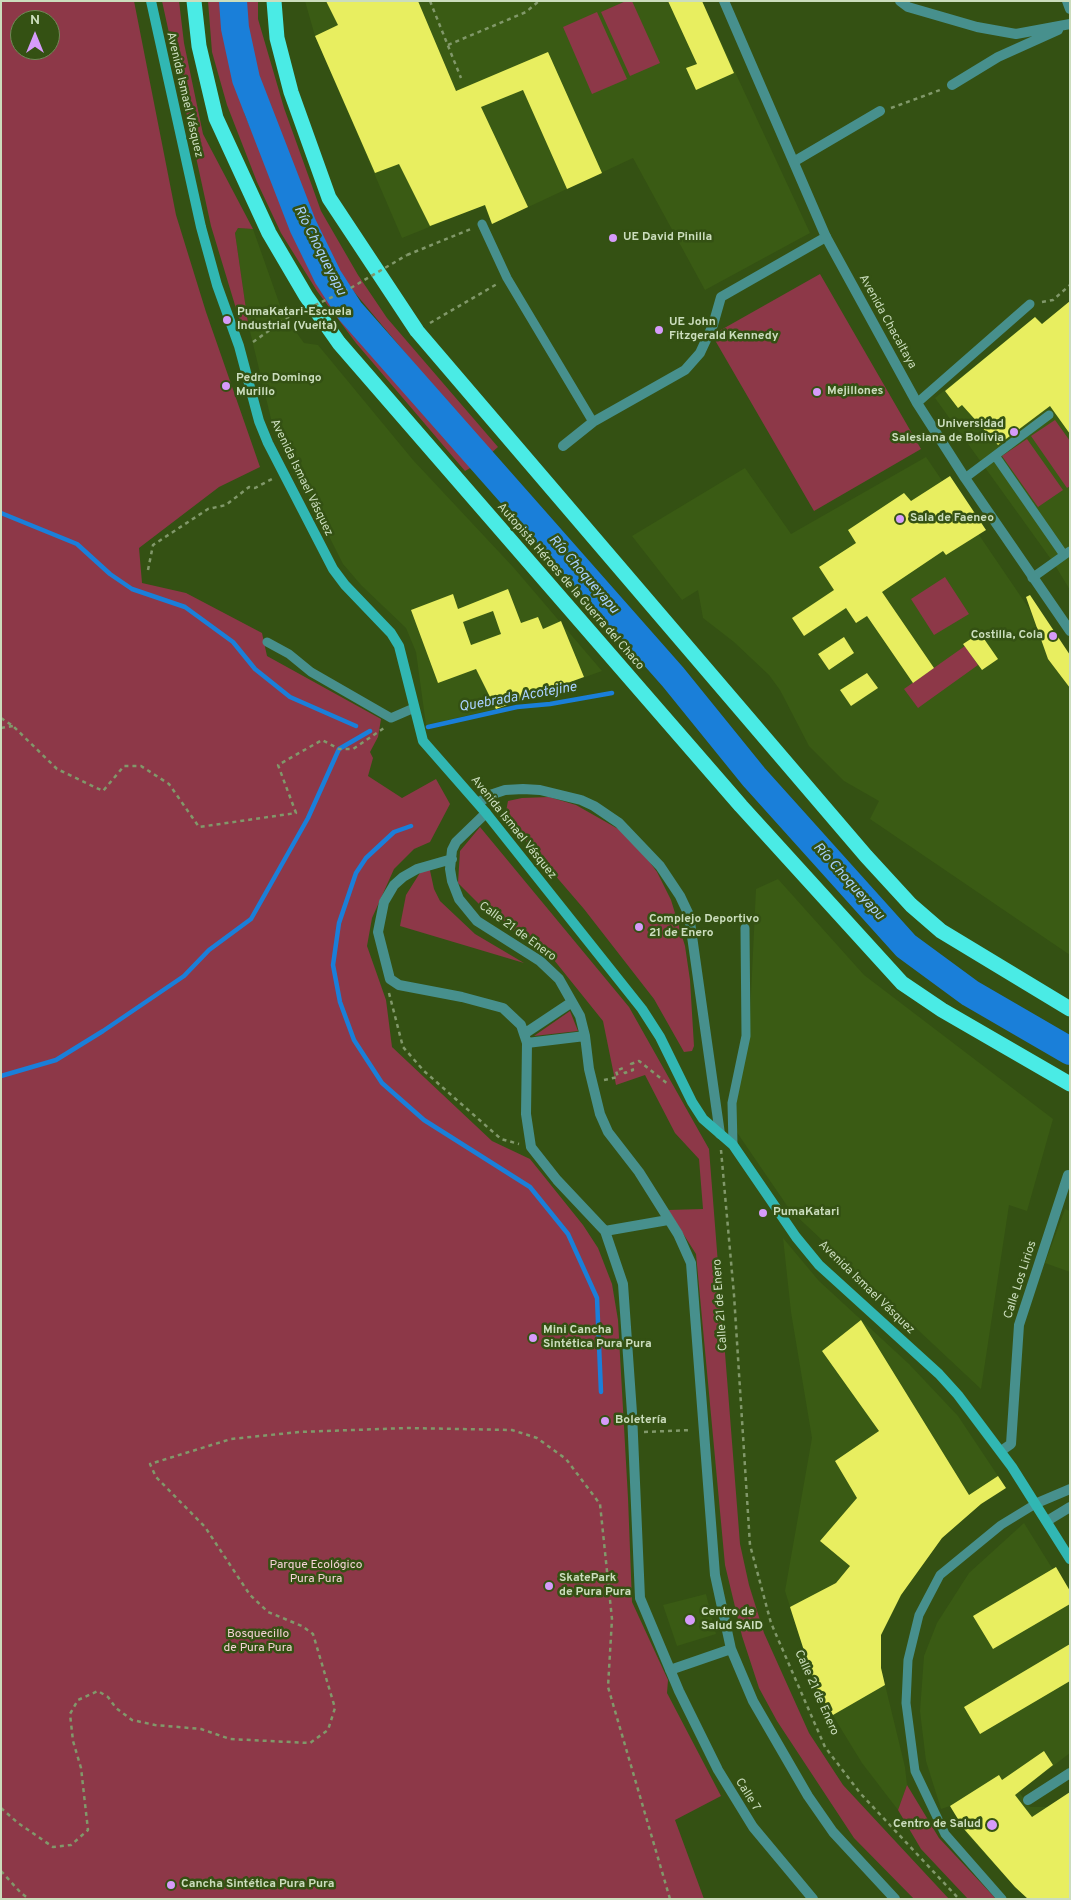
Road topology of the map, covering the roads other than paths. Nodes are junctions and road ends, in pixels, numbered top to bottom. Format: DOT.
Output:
graph roads {
  1 [pos="151,1"];
  2 [pos="194,1"];
  3 [pos="274,1"];
  4 [pos="724,1"];
  5 [pos="900,1"];
  6 [pos="1067,1"];
  7 [pos="1070,9"];
  8 [pos="1070,24"];
  9 [pos="952,85"];
  10 [pos="880,112"];
  11 [pos="795,161"];
  12 [pos="482,224"];
  13 [pos="826,237"];
  14 [pos="1030,304"];
  15 [pos="917,403"];
  16 [pos="1049,416"];
  17 [pos="593,422"];
  18 [pos="564,446"];
  19 [pos="996,456"];
  20 [pos="965,478"];
  21 [pos="1067,553"];
  22 [pos="1032,578"];
  23 [pos="1070,631"];
  24 [pos="268,642"];
  25 [pos="414,708"];
  26 [pos="478,803"];
  27 [pos="486,813"];
  28 [pos="452,859"];
  29 [pos="745,928"];
  30 [pos="572,1002"];
  31 [pos="1070,1009"];
  32 [pos="586,1036"];
  33 [pos="525,1039"];
  34 [pos="1070,1084"];
  35 [pos="720,1134"];
  36 [pos="733,1145"];
  37 [pos="1068,1175"];
  38 [pos="668,1220"];
  39 [pos="605,1231"];
  40 [pos="1000,1451"];
  41 [pos="1070,1489"];
  42 [pos="1037,1504"];
  43 [pos="1070,1508"];
  44 [pos="1047,1520"];
  45 [pos="1070,1559"];
  46 [pos="731,1650"];
  47 [pos="670,1670"];
  48 [pos="1070,1773"];
  49 [pos="1028,1800"];
  50 [pos="813,1899"];
  51 [pos="895,1899"];
  52 [pos="1002,1899"];
  1 -- 25 [label="main road, Avenida Ismael Vásquez"];
  2 -- 34 [label="highway, Autopista Héroes de la Guerra del Chaco"];
  3 -- 31 [label="highway"];
  4 -- 11 [label="street, Avenida Chacaltaya"];
  5 -- 8 [label="street"];
  6 -- 7 [label="street"];
  8 -- 9 [label="street"];
  10 -- 11 [label="street"];
  11 -- 13 [label="street, Avenida Chacaltaya"];
  12 -- 17 [label="lane"];
  13 -- 15 [label="street, Avenida Chacaltaya"];
  13 -- 17 [label="street"];
  14 -- 15 [label="lane"];
  15 -- 20 [label="street, Avenida Chacaltaya"];
  16 -- 19 [label="lane"];
  17 -- 18 [label="street"];
  19 -- 20 [label="lane"];
  19 -- 21 [label="lane"];
  20 -- 22 [label="street, Avenida Chacaltaya"];
  21 -- 22 [label="lane"];
  22 -- 23 [label="street, Avenida Chacaltaya"];
  24 -- 25 [label="lane"];
  25 -- 26 [label="main road, Avenida Ismael Vásquez"];
  26 -- 27 [label="main road, Avenida Ismael Vásquez"];
  26 -- 35 [label="street"];
  27 -- 28 [label="street, Calle 21 de Enero"];
  27 -- 35 [label="main road, Avenida Ismael Vásquez"];
  28 -- 30 [label="street, Calle 21 de Enero"];
  28 -- 33 [label="street"];
  29 -- 36 [label="lane"];
  30 -- 32 [label="street, Calle 21 de Enero"];
  30 -- 33 [label="street"];
  32 -- 33 [label="street"];
  32 -- 38 [label="street, Calle 21 de Enero"];
  33 -- 39 [label="street"];
  35 -- 36 [label="main road, Avenida Ismael Vásquez"];
  36 -- 40 [label="main road, Avenida Ismael Vásquez"];
  37 -- 40 [label="street, Calle Los Lirios"];
  38 -- 39 [label="street"];
  38 -- 46 [label="street, Calle 21 de Enero"];
  39 -- 47 [label="street, Calle 7"];
  40 -- 42 [label="main road, Avenida Ismael Vásquez"];
  41 -- 42 [label="street"];
  42 -- 44 [label="main road, Avenida Ismael Vásquez"];
  42 -- 52 [label="lane"];
  43 -- 44 [label="street"];
  44 -- 45 [label="main road, Avenida Ismael Vásquez"];
  46 -- 47 [label="street"];
  46 -- 51 [label="street, Calle 21 de Enero"];
  47 -- 50 [label="street, Calle 7"];
  48 -- 49 [label="street"];
}
